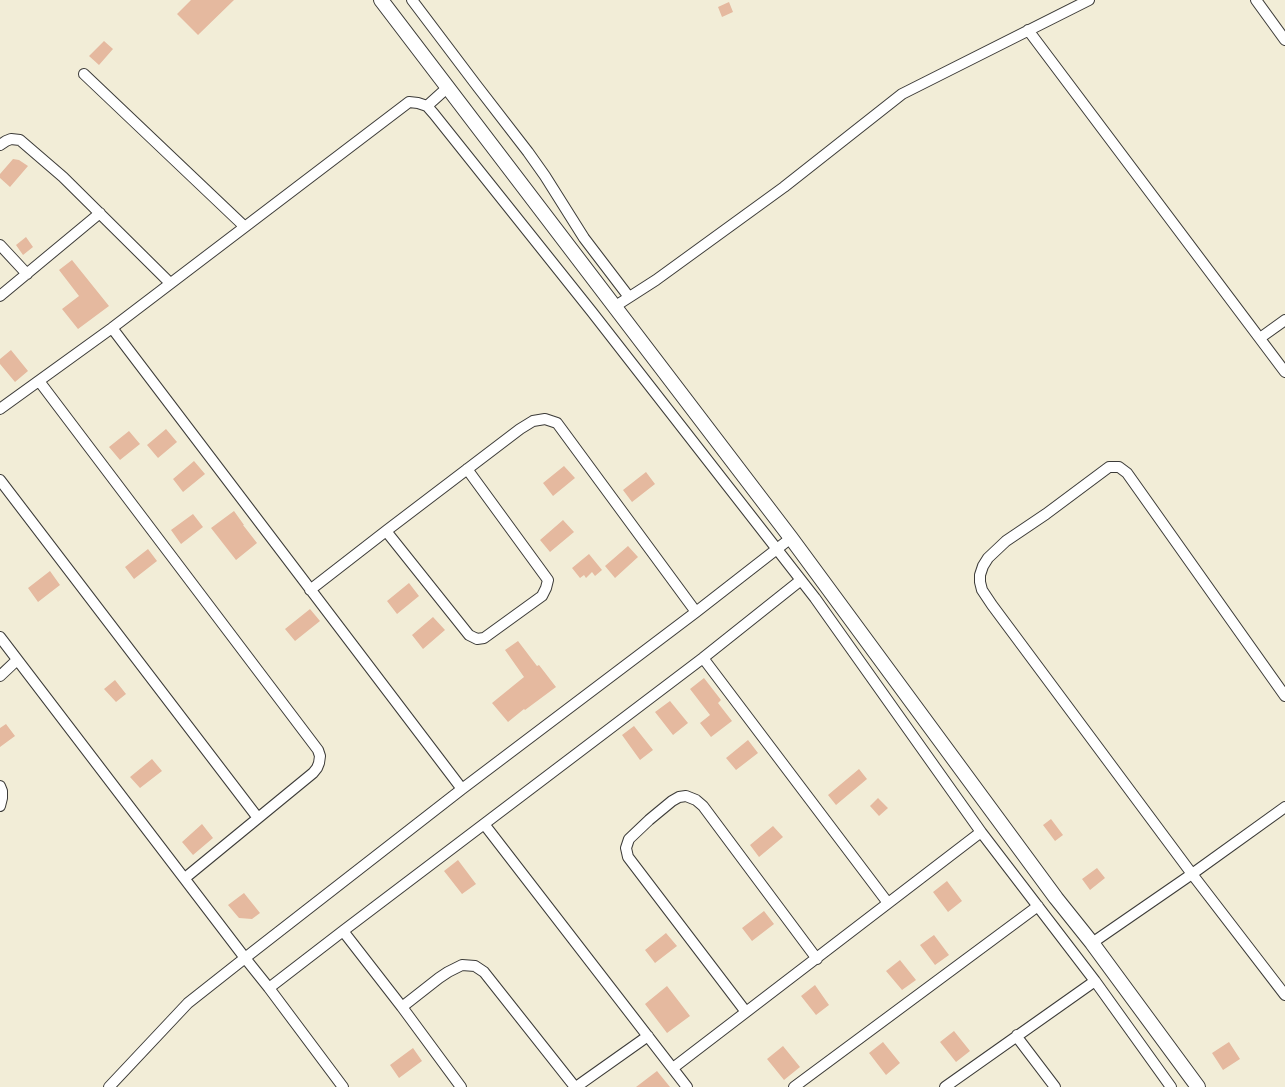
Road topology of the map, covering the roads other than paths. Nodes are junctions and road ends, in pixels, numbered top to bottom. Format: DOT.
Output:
graph roads {
  1 [pos="381,0"];
  2 [pos="412,0"];
  3 [pos="1089,0"];
  4 [pos="1256,0"];
  5 [pos="1028,30"];
  6 [pos="1285,40"];
  7 [pos="84,74"];
  8 [pos="447,88"];
  9 [pos="426,106"];
  10 [pos="0,145"];
  11 [pos="100,213"];
  12 [pos="244,226"];
  13 [pos="0,245"];
  14 [pos="27,274"];
  15 [pos="170,283"];
  16 [pos="0,296"];
  17 [pos="629,297"];
  18 [pos="614,307"];
  19 [pos="1285,320"];
  20 [pos="112,328"];
  21 [pos="1260,338"];
  22 [pos="1285,372"];
  23 [pos="39,381"];
  24 [pos="0,409"];
  25 [pos="467,469"];
  26 [pos="0,480"];
  27 [pos="386,531"];
  28 [pos="791,538"];
  29 [pos="777,550"];
  30 [pos="801,580"];
  31 [pos="310,590"];
  32 [pos="696,612"];
  33 [pos="0,637"];
  34 [pos="703,658"];
  35 [pos="17,660"];
  36 [pos="0,676"];
  37 [pos="1285,696"];
  38 [pos="0,786"];
  39 [pos="462,789"];
  40 [pos="0,806"];
  41 [pos="1285,807"];
  42 [pos="258,818"];
  43 [pos="484,824"];
  44 [pos="982,832"];
  45 [pos="1192,874"];
  46 [pos="185,878"];
  47 [pos="888,904"];
  48 [pos="1038,906"];
  49 [pos="342,931"];
  50 [pos="1092,943"];
  51 [pos="245,958"];
  52 [pos="817,958"];
  53 [pos="1095,981"];
  54 [pos="269,988"];
  55 [pos="1285,994"];
  56 [pos="402,1007"];
  57 [pos="746,1012"];
  58 [pos="1017,1035"];
  59 [pos="648,1036"];
  60 [pos="673,1068"];
  61 [pos="109,1087"];
  62 [pos="343,1087"];
  63 [pos="461,1087"];
  64 [pos="576,1087"];
  65 [pos="687,1087"];
  66 [pos="794,1087"];
  67 [pos="945,1087"];
  68 [pos="1055,1087"];
  69 [pos="1171,1087"];
  70 [pos="1198,1087"];
  1 -- 8 [label="street"];
  2 -- 17 [label="street"];
  3 -- 5 [label="street"];
  4 -- 6 [label="street"];
  5 -- 17 [label="street"];
  5 -- 21 [label="street"];
  7 -- 12 [label="street"];
  8 -- 9 [label="street"];
  8 -- 18 [label="street"];
  9 -- 12 [label="street"];
  9 -- 29 [label="street"];
  10 -- 11 [label="street"];
  11 -- 14 [label="street"];
  11 -- 15 [label="street"];
  12 -- 15 [label="street"];
  13 -- 14 [label="street"];
  14 -- 16 [label="street"];
  15 -- 20 [label="street"];
  17 -- 18 [label="street"];
  18 -- 28 [label="street"];
  19 -- 21 [label="street"];
  20 -- 23 [label="street"];
  20 -- 31 [label="street"];
  21 -- 22 [label="street"];
  23 -- 24 [label="street"];
  23 -- 42 [label="street"];
  25 -- 27 [label="street"];
  25 -- 27 [label="street"];
  25 -- 32 [label="street"];
  26 -- 42 [label="street"];
  27 -- 31 [label="street"];
  28 -- 29 [label="street"];
  28 -- 50 [label="street"];
  29 -- 30 [label="street"];
  29 -- 32 [label="street"];
  30 -- 34 [label="street"];
  30 -- 44 [label="street"];
  31 -- 39 [label="street"];
  32 -- 39 [label="street"];
  33 -- 35 [label="street"];
  34 -- 43 [label="street"];
  34 -- 47 [label="street"];
  35 -- 36 [label="street"];
  35 -- 46 [label="street"];
  37 -- 45 [label="street"];
  38 -- 40 [label="street"];
  39 -- 51 [label="street"];
  41 -- 45 [label="street"];
  42 -- 46 [label="street"];
  43 -- 49 [label="street"];
  43 -- 59 [label="street"];
  44 -- 47 [label="street"];
  44 -- 48 [label="street"];
  45 -- 50 [label="street"];
  45 -- 55 [label="street"];
  46 -- 51 [label="street"];
  47 -- 52 [label="street"];
  48 -- 53 [label="street"];
  48 -- 66 [label="street"];
  49 -- 54 [label="street"];
  49 -- 56 [label="street"];
  50 -- 70 [label="street"];
  51 -- 54 [label="street"];
  51 -- 61 [label="street"];
  52 -- 57 [label="street"];
  52 -- 57 [label="street"];
  53 -- 58 [label="street"];
  53 -- 69 [label="street"];
  54 -- 62 [label="street"];
  56 -- 63 [label="street"];
  56 -- 64 [label="street"];
  57 -- 60 [label="street"];
  58 -- 67 [label="street"];
  58 -- 68 [label="street"];
  59 -- 60 [label="street"];
  59 -- 64 [label="street"];
  60 -- 65 [label="street"];
}
